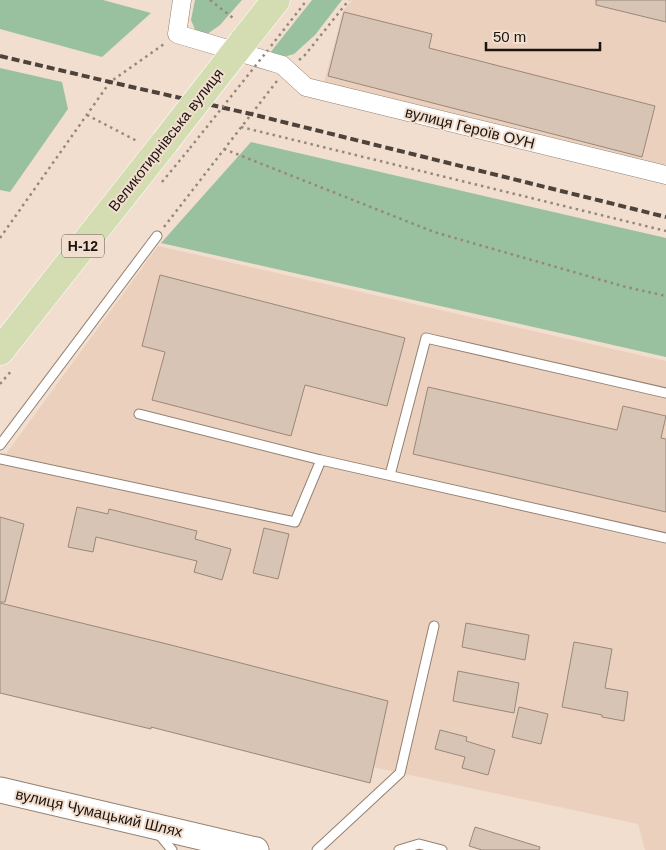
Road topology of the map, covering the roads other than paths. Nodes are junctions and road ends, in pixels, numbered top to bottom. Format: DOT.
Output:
graph roads {
  1 [pos="182,0"];
  2 [pos="276,0"];
  3 [pos="666,175"];
  4 [pos="157,236"];
  5 [pos="0,351"];
  6 [pos="666,393"];
  7 [pos="139,414"];
  8 [pos="0,445"];
  9 [pos="0,458"];
  10 [pos="321,460"];
  11 [pos="390,475"];
  12 [pos="666,538"];
  13 [pos="434,626"];
  14 [pos="0,790"];
  15 [pos="151,825"];
  16 [pos="172,850"];
  17 [pos="256,850"];
  18 [pos="317,850"];
  19 [pos="399,850"];
  20 [pos="442,850"];
  1 -- 3 [label="street, вулиця Героїв ОУН"];
  2 -- 5 [label="main road, Великотирнівська вулиця / Н-12, bridge"];
  4 -- 8 [label="lane"];
  6 -- 11 [label="lane"];
  7 -- 10 [label="lane"];
  9 -- 10 [label="lane"];
  10 -- 11 [label="lane"];
  11 -- 12 [label="lane"];
  13 -- 18 [label="lane"];
  14 -- 15 [label="main road, вулиця Чумацький Шлях"];
  15 -- 16 [label="lane"];
  15 -- 17 [label="main road, вулиця Чумацький Шлях"];
  19 -- 20 [label="lane"];
}
